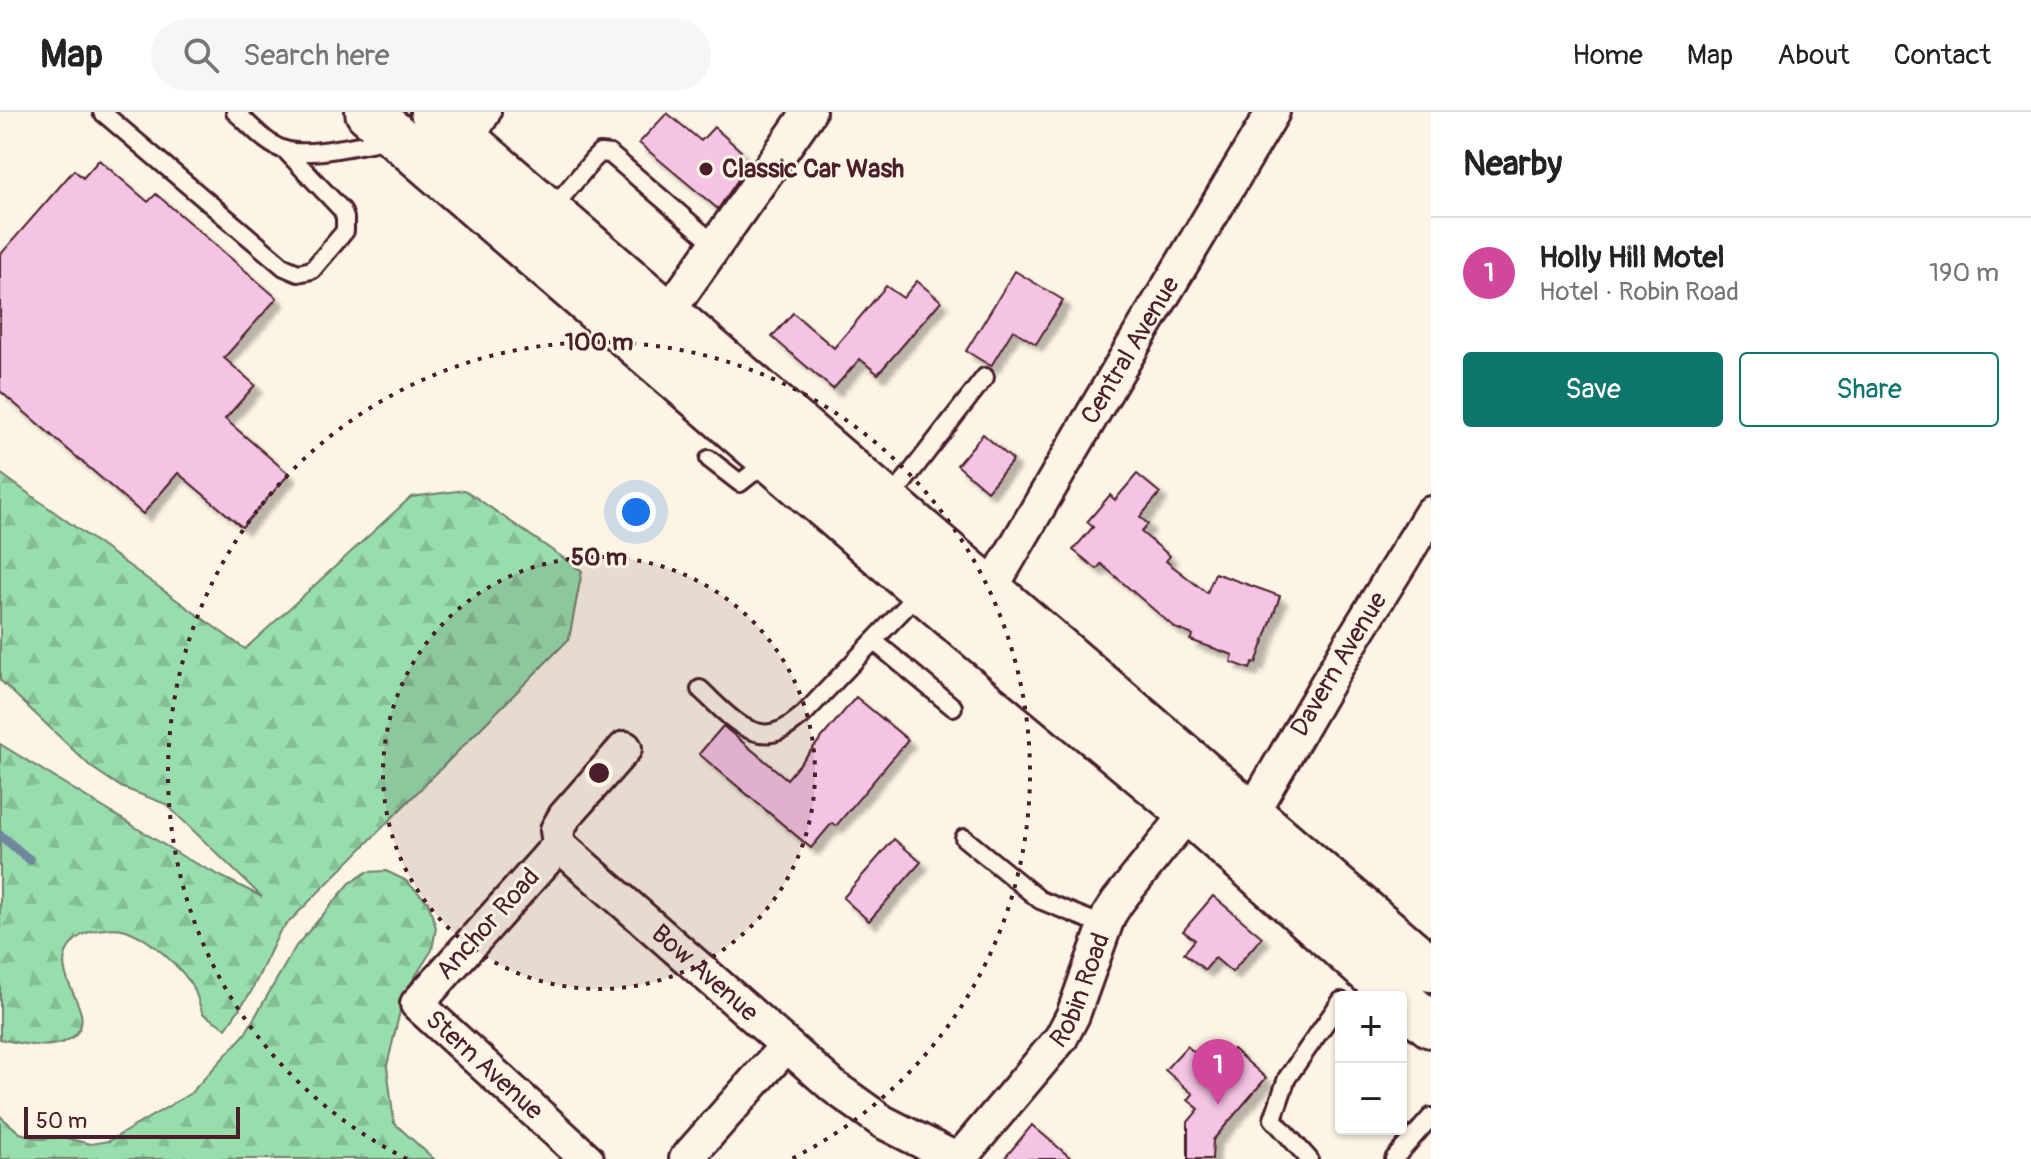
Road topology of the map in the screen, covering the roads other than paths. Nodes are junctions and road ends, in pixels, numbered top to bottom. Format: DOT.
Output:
graph roads {
  1 [pos="102,112"];
  2 [pos="235,112"];
  3 [pos="433,112"];
  4 [pos="809,112"];
  5 [pos="1273,112"];
  6 [pos="383,125"];
  7 [pos="475,126"];
  8 [pos="286,151"];
  9 [pos="549,213"];
  10 [pos="716,245"];
  11 [pos="667,314"];
  12 [pos="985,377"];
  13 [pos="709,459"];
  14 [pos="771,459"];
  15 [pos="887,504"];
  16 [pos="1431,513"];
  17 [pos="922,590"];
  18 [pos="989,592"];
  19 [pos="875,642"];
  20 [pos="700,689"];
  21 [pos="953,707"];
  22 [pos="625,748"];
  23 [pos="1189,812"];
  24 [pos="1250,816"];
  25 [pos="964,838"];
  26 [pos="559,845"];
  27 [pos="1105,926"];
  28 [pos="1431,969"];
  29 [pos="1367,991"];
  30 [pos="417,1004"];
  31 [pos="1407,1012"];
  32 [pos="1431,1025"];
  33 [pos="1335,1026"];
  34 [pos="786,1046"];
  35 [pos="1431,1117"];
  36 [pos="587,1159"];
  37 [pos="686,1159"];
  38 [pos="958,1159"];
  39 [pos="1309,1159"];
  40 [pos="1394,1159"];
  1 -- 8 [label="lane"];
  2 -- 8 [label="lane"];
  3 -- 7 [label="highway"];
  4 -- 10 [label="street"];
  5 -- 18 [label="street, Central Avenue"];
  6 -- 8 [label="lane"];
  6 -- 14 [label="highway"];
  7 -- 9 [label="highway"];
  9 -- 10 [label="lane"];
  9 -- 11 [label="highway"];
  10 -- 11 [label="street"];
  11 -- 15 [label="highway"];
  12 -- 15 [label="lane"];
  13 -- 14 [label="lane"];
  14 -- 17 [label="highway"];
  15 -- 18 [label="highway"];
  16 -- 24 [label="street, Davern Avenue"];
  17 -- 19 [label="lane"];
  17 -- 23 [label="highway"];
  18 -- 24 [label="highway"];
  19 -- 20 [label="lane"];
  19 -- 21 [label="lane"];
  22 -- 26 [label="street"];
  23 -- 27 [label="street, Robin Road"];
  23 -- 29 [label="highway"];
  24 -- 28 [label="highway"];
  25 -- 27 [label="lane"];
  26 -- 30 [label="street, Anchor Road"];
  26 -- 34 [label="street, Bow Avenue"];
  27 -- 38 [label="street, Robin Road"];
  30 -- 36 [label="street, Stern Avenue"];
  31 -- 32 [label="highway"];
  33 -- 39 [label="lane"];
  34 -- 37 [label="street"];
  34 -- 38 [label="street, Bow Avenue"];
  35 -- 40 [label="lane"];
}
